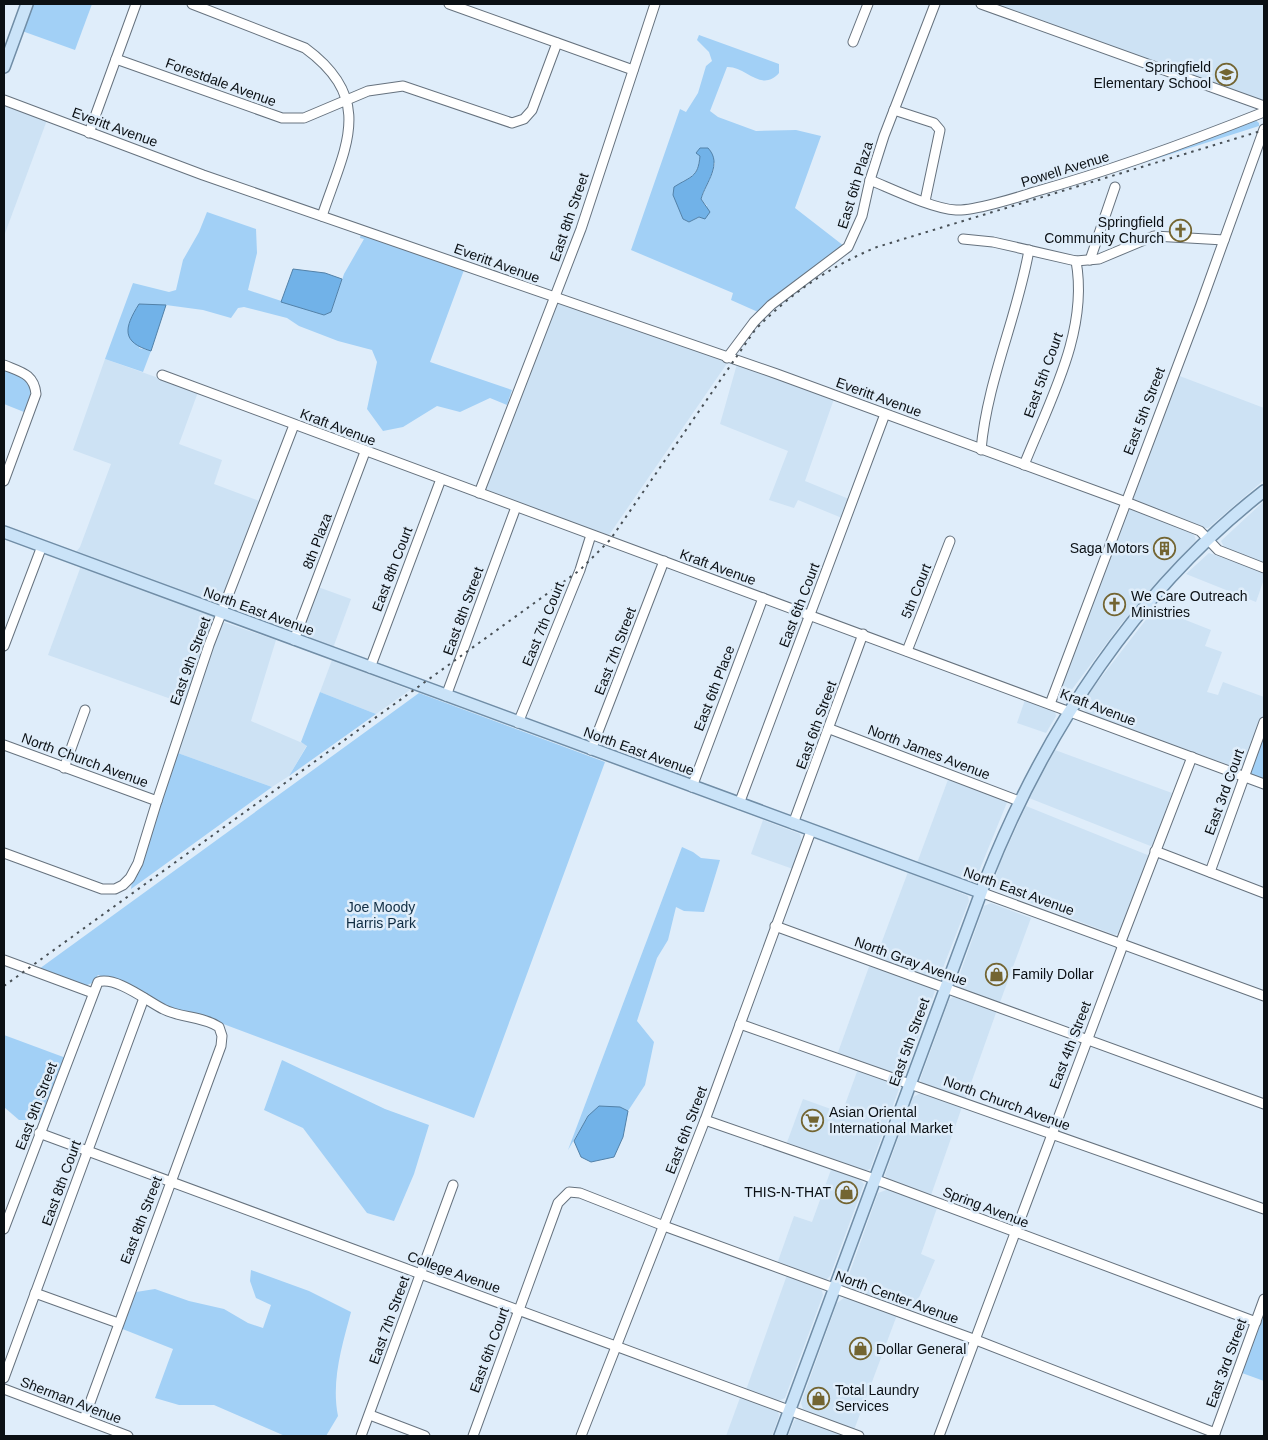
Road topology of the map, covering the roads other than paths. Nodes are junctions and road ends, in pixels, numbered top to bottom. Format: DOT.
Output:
graph roads {
  1 [pos="27,4"];
  2 [pos="136,4"];
  3 [pos="192,4"];
  4 [pos="449,4"];
  5 [pos="655,4"];
  6 [pos="868,4"];
  7 [pos="935,4"];
  8 [pos="981,4"];
  9 [pos="853,42"];
  10 [pos="557,43"];
  11 [pos="116,59"];
  12 [pos="4,66"];
  13 [pos="633,70"];
  14 [pos="4,100"];
  15 [pos="347,100"];
  16 [pos="1264,106"];
  17 [pos="894,110"];
  18 [pos="1264,112"];
  19 [pos="1264,129"];
  20 [pos="90,133"];
  21 [pos="870,180"];
  22 [pos="1115,187"];
  23 [pos="925,201"];
  24 [pos="322,216"];
  25 [pos="963,239"];
  26 [pos="1224,240"];
  27 [pos="1029,250"];
  28 [pos="1090,260"];
  29 [pos="1076,262"];
  30 [pos="555,298"];
  31 [pos="727,358"];
  32 [pos="4,366"];
  33 [pos="162,375"];
  34 [pos="885,414"];
  35 [pos="294,425"];
  36 [pos="981,450"];
  37 [pos="365,452"];
  38 [pos="1024,465"];
  39 [pos="441,479"];
  40 [pos="4,481"];
  41 [pos="1264,491"];
  42 [pos="479,493"];
  43 [pos="1126,502"];
  44 [pos="516,508"];
  45 [pos="4,532"];
  46 [pos="591,535"];
  47 [pos="1208,540"];
  48 [pos="950,541"];
  49 [pos="42,546"];
  50 [pos="664,561"];
  51 [pos="1264,568"];
  52 [pos="763,598"];
  53 [pos="222,613"];
  54 [pos="810,615"];
  55 [pos="863,634"];
  56 [pos="294,640"];
  57 [pos="4,646"];
  58 [pos="907,651"];
  59 [pos="370,668"];
  60 [pos="446,696"];
  61 [pos="1050,704"];
  62 [pos="85,710"];
  63 [pos="1069,711"];
  64 [pos="1264,722"];
  65 [pos="518,723"];
  66 [pos="830,729"];
  67 [pos="4,745"];
  68 [pos="591,750"];
  69 [pos="1192,757"];
  70 [pos="64,768"];
  71 [pos="1244,777"];
  72 [pos="1264,784"];
  73 [pos="692,787"];
  74 [pos="156,801"];
  75 [pos="1019,801"];
  76 [pos="739,804"];
  77 [pos="793,824"];
  78 [pos="811,831"];
  79 [pos="1155,851"];
  80 [pos="4,853"];
  81 [pos="1210,872"];
  82 [pos="980,892"];
  83 [pos="1264,893"];
  84 [pos="775,926"];
  85 [pos="1122,944"];
  86 [pos="4,960"];
  87 [pos="945,988"];
  88 [pos="93,992"];
  89 [pos="1264,996"];
  90 [pos="144,998"];
  91 [pos="740,1024"];
  92 [pos="1087,1040"];
  93 [pos="910,1084"];
  94 [pos="1264,1104"];
  95 [pos="705,1120"];
  96 [pos="39,1133"];
  97 [pos="1052,1134"];
  98 [pos="87,1150"];
  99 [pos="874,1180"];
  100 [pos="170,1183"];
  101 [pos="453,1185"];
  102 [pos="569,1192"];
  103 [pos="1264,1209"];
  104 [pos="664,1226"];
  105 [pos="4,1229"];
  106 [pos="1015,1233"];
  107 [pos="421,1275"];
  108 [pos="834,1289"];
  109 [pos="35,1293"];
  110 [pos="1264,1299"];
  111 [pos="518,1310"];
  112 [pos="1256,1322"];
  113 [pos="118,1323"];
  114 [pos="976,1340"];
  115 [pos="615,1346"];
  116 [pos="4,1378"];
  117 [pos="4,1390"];
  118 [pos="790,1410"];
  119 [pos="370,1415"];
  120 [pos="84,1419"];
  121 [pos="1214,1435"];
  122 [pos="128,1436"];
  123 [pos="361,1436"];
  124 [pos="425,1436"];
  125 [pos="473,1436"];
  126 [pos="580,1436"];
  127 [pos="780,1436"];
  128 [pos="859,1436"];
  129 [pos="939,1436"];
  1 -- 12 [label="main road"];
  2 -- 11 [label="street"];
  3 -- 15 [label="street"];
  4 -- 10 [label="street"];
  5 -- 13 [label="street, East 8th Street"];
  6 -- 9 [label="street"];
  7 -- 17 [label="street, East 6th Plaza"];
  8 -- 16 [label="street"];
  10 -- 13 [label="street"];
  10 -- 15 [label="street, Forestdale Avenue"];
  11 -- 15 [label="street, Forestdale Avenue"];
  11 -- 20 [label="street"];
  13 -- 30 [label="street, East 8th Street"];
  14 -- 20 [label="street, Everitt Avenue"];
  15 -- 24 [label="street"];
  17 -- 21 [label="street, East 6th Plaza"];
  17 -- 23 [label="street"];
  18 -- 23 [label="street, Powell Avenue"];
  19 -- 26 [label="street, East 5th Street"];
  20 -- 24 [label="street, Everitt Avenue"];
  21 -- 23 [label="street, Powell Avenue"];
  21 -- 31 [label="street, East 6th Plaza"];
  22 -- 28 [label="street"];
  24 -- 30 [label="street, Everitt Avenue"];
  25 -- 27 [label="street"];
  26 -- 28 [label="street"];
  26 -- 43 [label="street, East 5th Street"];
  27 -- 29 [label="street"];
  27 -- 36 [label="street"];
  28 -- 29 [label="street"];
  29 -- 38 [label="street, East 5th Court"];
  30 -- 31 [label="street, Everitt Avenue"];
  30 -- 42 [label="street, East 8th Street"];
  31 -- 34 [label="street, Everitt Avenue"];
  32 -- 40 [label="street"];
  33 -- 35 [label="street, Kraft Avenue"];
  34 -- 36 [label="street, Everitt Avenue"];
  34 -- 54 [label="street, East 6th Court"];
  35 -- 37 [label="street, Kraft Avenue"];
  35 -- 53 [label="street, East 9th Street"];
  36 -- 38 [label="street, Everitt Avenue"];
  37 -- 39 [label="street, Kraft Avenue"];
  37 -- 56 [label="street, 8th Plaza"];
  38 -- 43 [label="street, Everitt Avenue"];
  39 -- 42 [label="street, Kraft Avenue"];
  39 -- 59 [label="street, East 8th Court"];
  41 -- 47 [label="main road, East 5th Street"];
  42 -- 44 [label="street, Kraft Avenue"];
  43 -- 47 [label="street, Everitt Avenue"];
  43 -- 61 [label="street, East 5th Street"];
  44 -- 46 [label="street, Kraft Avenue"];
  44 -- 60 [label="street, East 8th Street"];
  45 -- 49 [label="main road, North East Avenue"];
  46 -- 50 [label="street, Kraft Avenue"];
  46 -- 65 [label="street, East 7th Court"];
  47 -- 51 [label="street, Everitt Avenue"];
  47 -- 63 [label="main road, East 5th Street"];
  48 -- 58 [label="street, 5th Court"];
  49 -- 53 [label="main road, North East Avenue"];
  49 -- 57 [label="street"];
  50 -- 52 [label="street, Kraft Avenue"];
  50 -- 68 [label="street, East 7th Street"];
  52 -- 54 [label="street, Kraft Avenue"];
  52 -- 73 [label="street, East 6th Place"];
  53 -- 56 [label="main road, North East Avenue"];
  53 -- 74 [label="street, East 9th Street"];
  54 -- 55 [label="street, Kraft Avenue"];
  54 -- 76 [label="street, East 6th Court"];
  55 -- 58 [label="street, Kraft Avenue"];
  55 -- 66 [label="street, East 6th Street"];
  56 -- 59 [label="main road, North East Avenue"];
  58 -- 61 [label="street, Kraft Avenue"];
  59 -- 60 [label="main road, North East Avenue"];
  60 -- 65 [label="main road, North East Avenue"];
  61 -- 63 [label="street, Kraft Avenue"];
  62 -- 70 [label="street"];
  63 -- 69 [label="street, Kraft Avenue"];
  63 -- 75 [label="main road, East 5th Street"];
  64 -- 71 [label="street, East 3rd Court"];
  65 -- 68 [label="main road, North East Avenue"];
  66 -- 75 [label="street, North James Avenue"];
  66 -- 77 [label="street, East 6th Street"];
  67 -- 70 [label="street, North Church Avenue"];
  68 -- 73 [label="main road, North East Avenue"];
  69 -- 71 [label="street, Kraft Avenue"];
  69 -- 79 [label="street, East 4th Street"];
  70 -- 74 [label="street, North Church Avenue"];
  71 -- 72 [label="street, Kraft Avenue"];
  71 -- 81 [label="street, East 3rd Court"];
  73 -- 76 [label="main road, North East Avenue"];
  74 -- 80 [label="street, East 9th Street"];
  75 -- 82 [label="main road, East 5th Street"];
  76 -- 77 [label="main road, North East Avenue"];
  77 -- 78 [label="main road, North East Avenue"];
  78 -- 82 [label="main road, North East Avenue"];
  78 -- 84 [label="street, East 6th Street"];
  79 -- 81 [label="street"];
  79 -- 85 [label="street, East 4th Street"];
  81 -- 83 [label="street"];
  82 -- 85 [label="street, North East Avenue"];
  82 -- 87 [label="main road, East 5th Street"];
  84 -- 87 [label="street, North Gray Avenue"];
  84 -- 91 [label="street, East 6th Street"];
  85 -- 89 [label="street, North East Avenue"];
  85 -- 92 [label="street, East 4th Street"];
  86 -- 88 [label="street"];
  87 -- 92 [label="street, North Gray Avenue"];
  87 -- 93 [label="main road, East 5th Street"];
  88 -- 90 [label="street"];
  88 -- 96 [label="street, East 9th Street"];
  90 -- 98 [label="street, East 8th Court"];
  90 -- 100 [label="street, East 8th Street"];
  91 -- 93 [label="street, North Church Avenue"];
  91 -- 95 [label="street, East 6th Street"];
  92 -- 94 [label="street, North Gray Avenue"];
  92 -- 97 [label="street, East 4th Street"];
  93 -- 97 [label="street, North Church Avenue"];
  93 -- 99 [label="main road, East 5th Street"];
  95 -- 99 [label="street, Spring Avenue"];
  95 -- 104 [label="street, East 6th Street"];
  96 -- 98 [label="street, College Avenue"];
  96 -- 105 [label="street, East 9th Street"];
  97 -- 103 [label="street, North Church Avenue"];
  97 -- 106 [label="street, East 4th Street"];
  98 -- 100 [label="street, College Avenue"];
  98 -- 109 [label="street, East 8th Court"];
  99 -- 106 [label="street, Spring Avenue"];
  99 -- 108 [label="main road, East 5th Street"];
  100 -- 107 [label="street, College Avenue"];
  100 -- 113 [label="street, East 8th Street"];
  101 -- 107 [label="street, East 7th Street"];
  102 -- 104 [label="street, North Center Avenue"];
  102 -- 111 [label="street, East 6th Court"];
  104 -- 108 [label="street, North Center Avenue"];
  104 -- 115 [label="street, East 6th Street"];
  106 -- 112 [label="street, Spring Avenue"];
  106 -- 114 [label="street, East 4th Street"];
  107 -- 111 [label="street, College Avenue"];
  107 -- 119 [label="street, East 7th Street"];
  108 -- 114 [label="street, North Center Avenue"];
  108 -- 118 [label="main road, East 5th Street"];
  109 -- 113 [label="street"];
  109 -- 116 [label="street, East 8th Court"];
  110 -- 112 [label="street, East 3rd Street"];
  111 -- 115 [label="street, College Avenue"];
  111 -- 125 [label="street, East 6th Court"];
  112 -- 121 [label="street, East 3rd Street"];
  113 -- 120 [label="street, East 8th Street"];
  114 -- 121 [label="street, North Center Avenue"];
  114 -- 129 [label="street, East 4th Street"];
  115 -- 118 [label="street, College Avenue"];
  115 -- 126 [label="street, East 6th Street"];
  117 -- 120 [label="street, Sherman Avenue"];
  118 -- 127 [label="main road, East 5th Street"];
  118 -- 128 [label="street, College Avenue"];
  119 -- 123 [label="street, East 7th Street"];
  119 -- 124 [label="street"];
  120 -- 122 [label="street, Sherman Avenue"];
}
